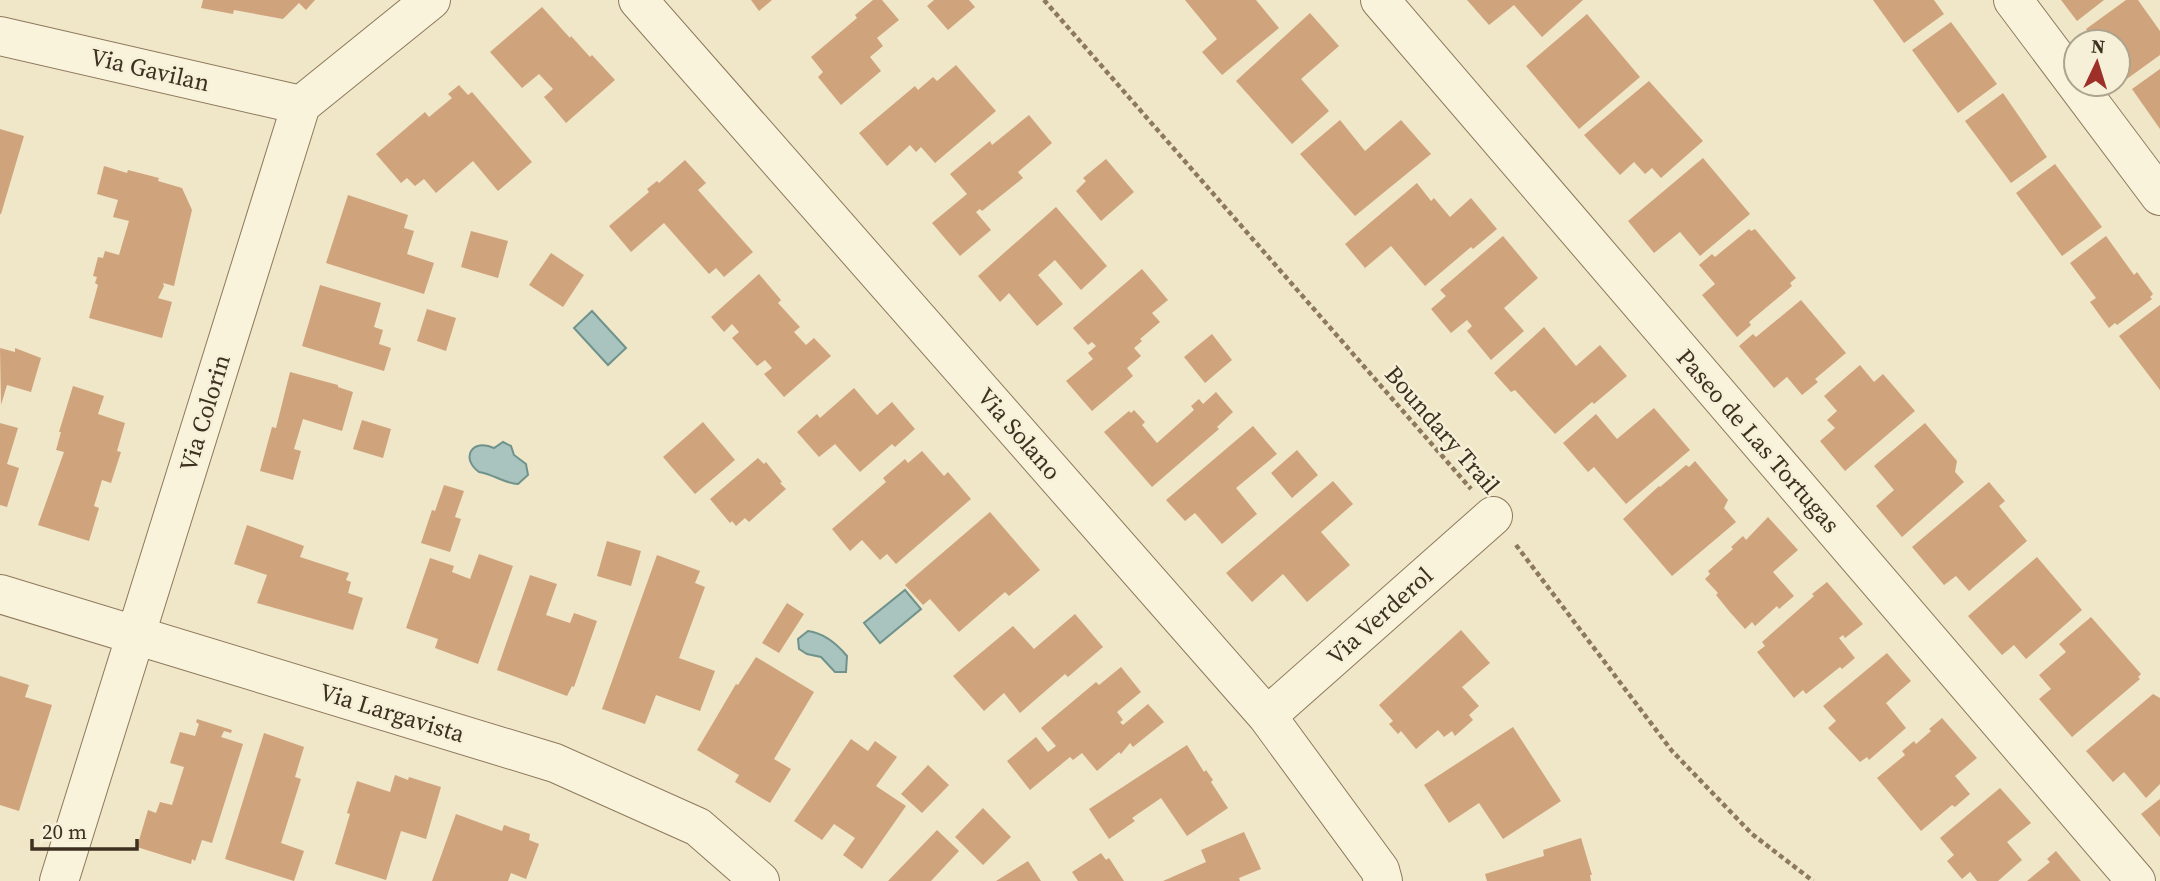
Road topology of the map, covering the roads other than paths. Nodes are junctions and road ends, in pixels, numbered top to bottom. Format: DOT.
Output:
graph roads {
  1 [pos="431,0"];
  2 [pos="638,0"];
  3 [pos="1380,0"];
  4 [pos="2013,0"];
  5 [pos="0,36"];
  6 [pos="301,105"];
  7 [pos="2160,196"];
  8 [pos="1493,516"];
  9 [pos="0,594"];
  10 [pos="135,636"];
  11 [pos="1267,716"];
  12 [pos="59,881"];
  13 [pos="760,881"];
  14 [pos="1383,881"];
  15 [pos="2136,881"];
  1 -- 6 [label="street"];
  2 -- 11 [label="street, Via Solano"];
  3 -- 15 [label="street, Paseo de Las Tortugas"];
  4 -- 7 [label="street"];
  5 -- 6 [label="street, Via Gavilan"];
  6 -- 10 [label="street, Via Colorin"];
  8 -- 11 [label="street, Via Verderol"];
  9 -- 10 [label="street, Via Largavista"];
  10 -- 12 [label="street, Via Colorin"];
  10 -- 13 [label="street, Via Largavista"];
  11 -- 14 [label="street, Via Solano"];
}
